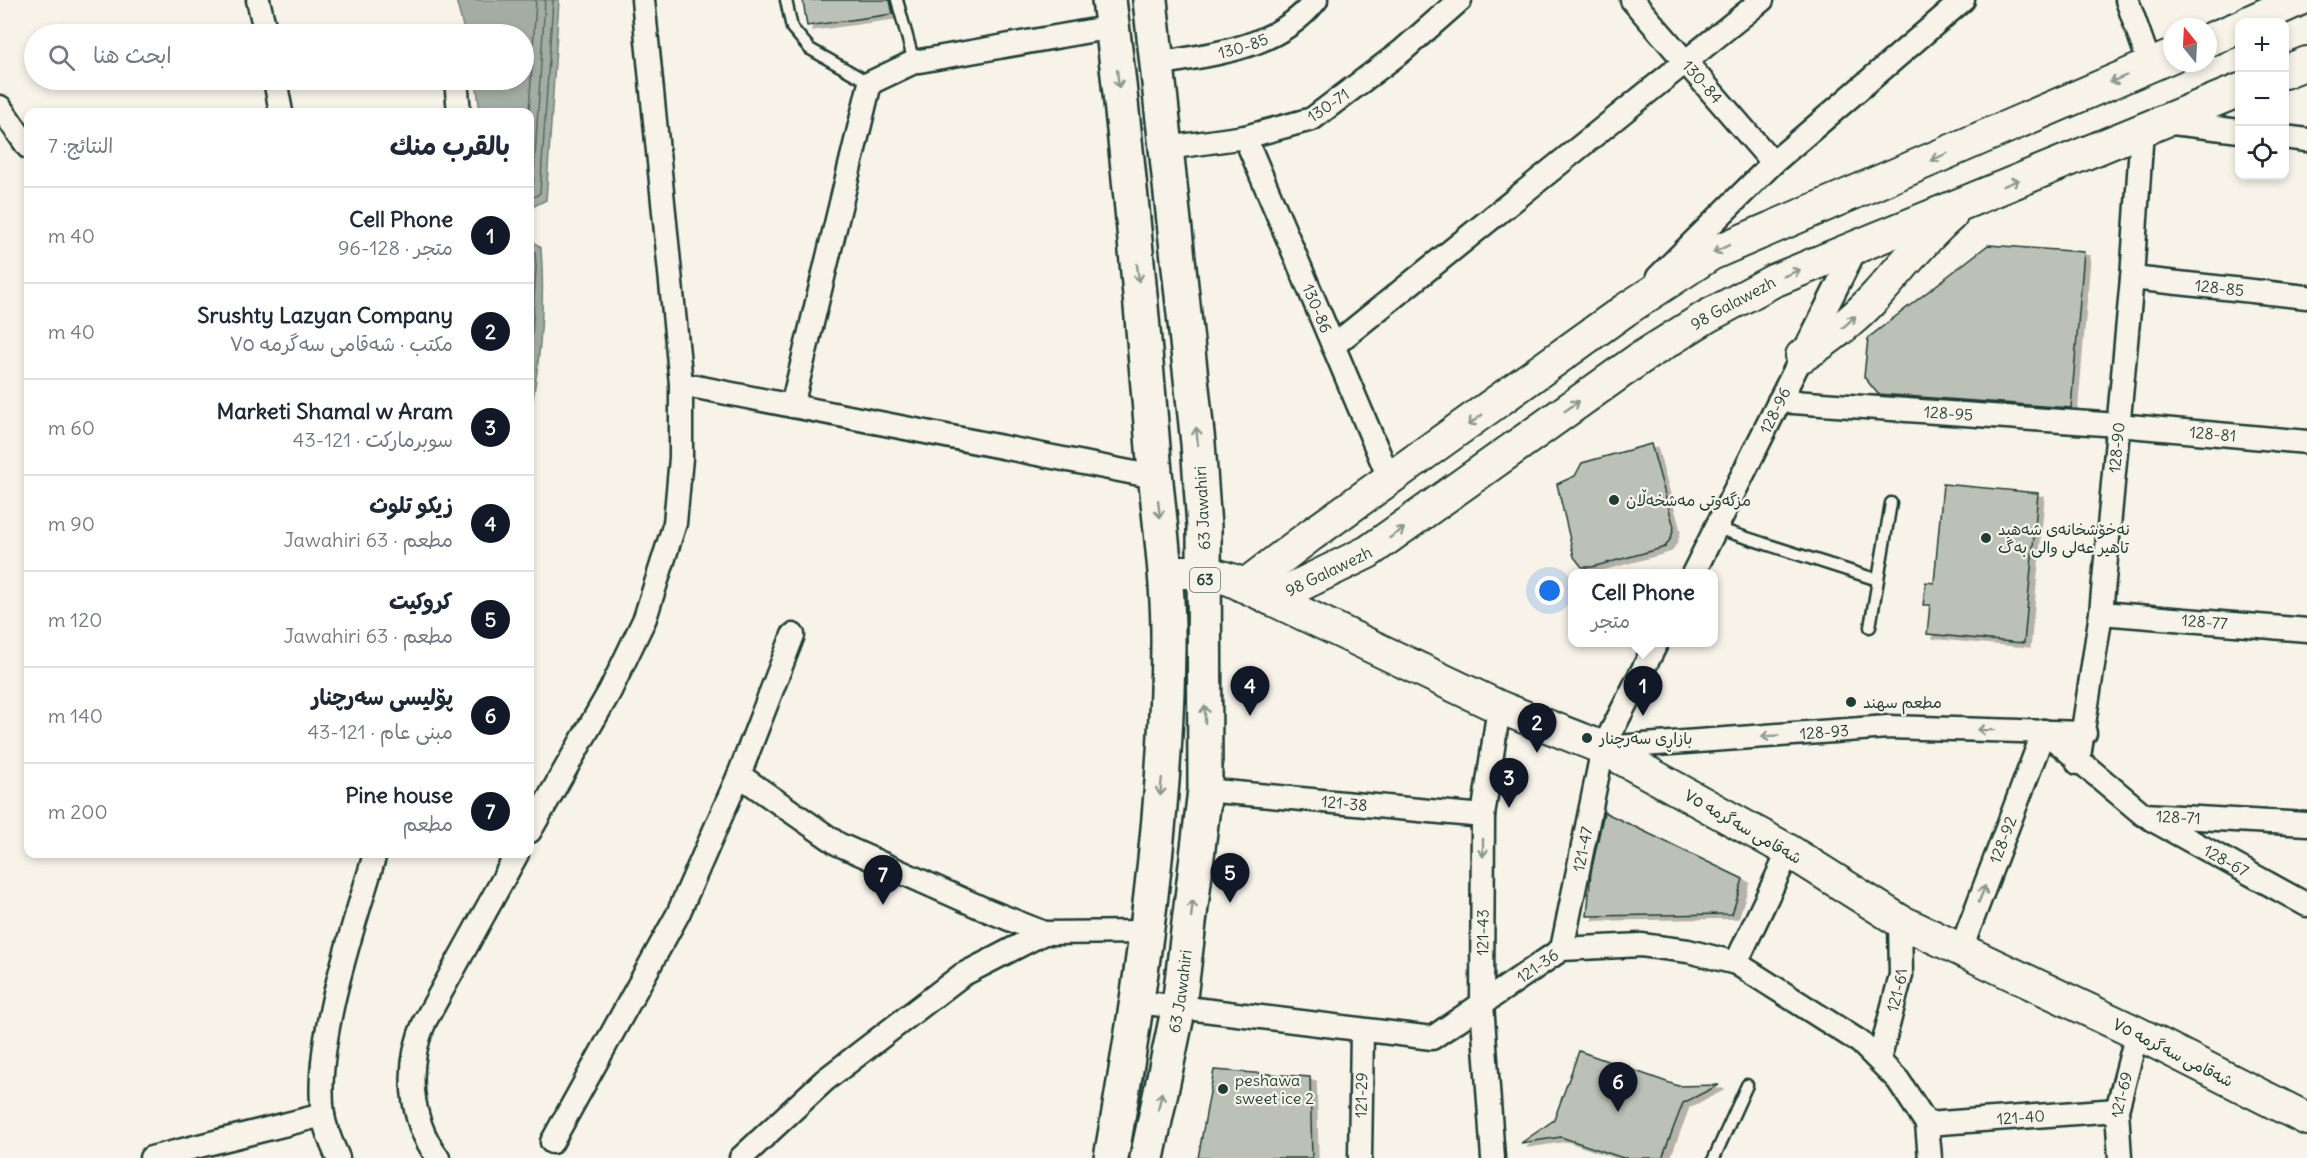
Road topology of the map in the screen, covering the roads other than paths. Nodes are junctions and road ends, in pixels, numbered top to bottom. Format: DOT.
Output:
graph roads {
  1 [pos="258,0"];
  2 [pos="643,0"];
  3 [pos="786,0"];
  4 [pos="897,0"];
  5 [pos="1150,0"];
  6 [pos="1316,0"];
  7 [pos="1460,0"];
  8 [pos="1632,0"];
  9 [pos="1762,0"];
  10 [pos="1963,0"];
  11 [pos="2127,0"];
  12 [pos="2298,0"];
  13 [pos="1111,14"];
  14 [pos="2258,18"];
  15 [pos="264,24"];
  16 [pos="2235,29"];
  17 [pos="2217,36"];
  18 [pos="2161,61"];
  19 [pos="914,62"];
  20 [pos="1686,63"];
  21 [pos="2307,63"];
  22 [pos="1158,64"];
  23 [pos="2289,70"];
  24 [pos="870,83"];
  25 [pos="277,90"];
  26 [pos="457,90"];
  27 [pos="2235,92"];
  28 [pos="0,107"];
  29 [pos="280,108"];
  30 [pos="459,108"];
  31 [pos="2152,126"];
  32 [pos="2235,131"];
  33 [pos="1245,137"];
  34 [pos="2289,138"];
  35 [pos="2307,140"];
  36 [pos="24,141"];
  37 [pos="1167,148"];
  38 [pos="1773,163"];
  39 [pos="1843,199"];
  40 [pos="1969,200"];
  41 [pos="1857,246"];
  42 [pos="2132,278"];
  43 [pos="2307,297"];
  44 [pos="1625,310"];
  45 [pos="1333,346"];
  46 [pos="1802,356"];
  47 [pos="681,384"];
  48 [pos="1502,400"];
  49 [pos="1779,401"];
  50 [pos="792,406"];
  51 [pos="2118,425"];
  52 [pos="1529,435"];
  53 [pos="2307,442"];
  54 [pos="1155,477"];
  55 [pos="1390,480"];
  56 [pos="1891,503"];
  57 [pos="1716,528"];
  58 [pos="1695,569"];
  59 [pos="1166,572"];
  60 [pos="1205,572"];
  61 [pos="1878,580"];
  62 [pos="1258,593"];
  63 [pos="2101,613"];
  64 [pos="1870,627"];
  65 [pos="2307,630"];
  66 [pos="793,636"];
  67 [pos="1654,647"];
  68 [pos="1499,707"];
  69 [pos="2044,731"];
  70 [pos="2085,733"];
  71 [pos="1603,748"];
  72 [pos="2078,763"];
  73 [pos="739,775"];
  74 [pos="1205,790"];
  75 [pos="2144,815"];
  76 [pos="1483,816"];
  77 [pos="534,824"];
  78 [pos="2307,824"];
  79 [pos="1789,851"];
  80 [pos="374,858"];
  81 [pos="515,858"];
  82 [pos="2307,905"];
  83 [pos="1900,921"];
  84 [pos="1148,932"];
  85 [pos="1044,933"];
  86 [pos="1562,949"];
  87 [pos="1961,949"];
  88 [pos="1736,963"];
  89 [pos="1138,1002"];
  90 [pos="1482,1004"];
  91 [pos="1179,1006"];
  92 [pos="1362,1031"];
  93 [pos="2137,1033"];
  94 [pos="1879,1060"];
  95 [pos="1747,1085"];
  96 [pos="2117,1110"];
  97 [pos="323,1115"];
  98 [pos="2307,1119"];
  99 [pos="1927,1124"];
  100 [pos="552,1142"];
  101 [pos="151,1158"];
  102 [pos="338,1158"];
  103 [pos="438,1158"];
  104 [pos="741,1158"];
  105 [pos="1111,1158"];
  106 [pos="1148,1158"];
  107 [pos="1360,1158"];
  108 [pos="1493,1158"];
  109 [pos="1714,1158"];
  110 [pos="1930,1158"];
  111 [pos="2120,1158"];
  1 -- 15 [label="street"];
  2 -- 47 [label="street"];
  3 -- 24 [label="lane"];
  4 -- 19 [label="lane"];
  5 -- 22 [label="main road, 63 Jawahiri / 63"];
  6 -- 22 [label="street, 130-85"];
  7 -- 33 [label="street, 130-71"];
  8 -- 20 [label="street, 130-84"];
  9 -- 20 [label="street"];
  10 -- 38 [label="street"];
  11 -- 18 [label="street"];
  12 -- 14 [label="main road"];
  13 -- 19 [label="street"];
  13 -- 54 [label="main road, 63, one-way"];
  16 -- 17 [label="main road"];
  18 -- 39 [label="main road, 98 Galawezh, one-way"];
  19 -- 24 [label="street"];
  20 -- 38 [label="street, 130-84"];
  20 -- 45 [label="street"];
  21 -- 23 [label="main road"];
  22 -- 37 [label="main road, 63 Jawahiri / 63"];
  24 -- 50 [label="street"];
  25 -- 29 [label="street"];
  26 -- 30 [label="street"];
  27 -- 31 [label="main road, 98 Galawezh"];
  28 -- 36 [label="street"];
  31 -- 32 [label="street"];
  40 -- 31 [label="main road, 98 Galawezh, one-way"];
  31 -- 42 [label="street, 128-90"];
  33 -- 37 [label="street, 130-71"];
  33 -- 45 [label="street, 130-86"];
  34 -- 35 [label="street"];
  60 -- 37 [label="main road, 63 Jawahiri / 63, one-way"];
  38 -- 44 [label="street"];
  39 -- 41 [label="main road"];
  39 -- 44 [label="main road, 98 Galawezh, one-way"];
  40 -- 41 [label="main road, 98 Galawezh"];
  46 -- 40 [label="main road, one-way"];
  41 -- 46 [label="street, 128-96"];
  52 -- 41 [label="main road, 98 Galawezh, one-way"];
  42 -- 43 [label="street, 128-85"];
  42 -- 51 [label="street, 128-90"];
  44 -- 48 [label="main road, 98 Galawezh"];
  45 -- 55 [label="street, 130-86"];
  46 -- 49 [label="street, 128-96"];
  47 -- 50 [label="street"];
  47 -- 77 [label="street"];
  48 -- 52 [label="main road"];
  48 -- 55 [label="main road, 98 Galawezh, one-way"];
  49 -- 51 [label="street, 128-95"];
  49 -- 57 [label="street, 128-96"];
  50 -- 54 [label="street"];
  51 -- 53 [label="street, 128-81"];
  51 -- 63 [label="street, 128-90"];
  62 -- 52 [label="main road, 98 Galawezh, one-way"];
  54 -- 59 [label="main road, 63, one-way"];
  55 -- 62 [label="main road, 98 Galawezh"];
  56 -- 61 [label="lane"];
  57 -- 58 [label="street, 128-96"];
  57 -- 61 [label="lane"];
  59 -- 60 [label="main road, شەقامی سەگرمە ٧٥"];
  59 -- 84 [label="main road, 63, one-way"];
  60 -- 62 [label="main road, شەقامی سەگرمە ٧٥"];
  74 -- 60 [label="main road, 63 Jawahiri / 63, one-way"];
  61 -- 64 [label="lane"];
  62 -- 68 [label="main road, شەقامی سەگرمە ٧٥"];
  63 -- 65 [label="street, 128-77"];
  63 -- 70 [label="street, 128-90"];
  66 -- 73 [label="street"];
  67 -- 71 [label="street"];
  68 -- 71 [label="main road, شەقامی سەگرمە ٧٥"];
  68 -- 76 [label="street, 121-43"];
  69 -- 70 [label="street, 128-93"];
  69 -- 71 [label="street, 128-93, one-way"];
  69 -- 72 [label="street, 128-71"];
  87 -- 69 [label="street, 128-92, one-way"];
  70 -- 72 [label="street, 128-90"];
  71 -- 79 [label="main road, شەقامی سەگرمە ٧٥"];
  71 -- 86 [label="street, 121-47"];
  72 -- 75 [label="street, 128-71"];
  73 -- 85 [label="street"];
  73 -- 100 [label="street"];
  74 -- 76 [label="street, 121-38"];
  91 -- 74 [label="main road, 63 Jawahiri / 63, one-way"];
  75 -- 78 [label="street, 128-71"];
  75 -- 82 [label="street, 128-67"];
  76 -- 90 [label="street, 121-43, one-way"];
  79 -- 83 [label="main road, شەقامی سەگرمە ٧٥"];
  79 -- 88 [label="street"];
  80 -- 97 [label="street"];
  81 -- 103 [label="street"];
  83 -- 87 [label="main road, شەقامی سەگرمە ٧٥"];
  83 -- 94 [label="street, 121-61"];
  84 -- 85 [label="street"];
  84 -- 89 [label="main road, 63"];
  85 -- 104 [label="street"];
  86 -- 88 [label="street, 121-36"];
  86 -- 90 [label="street, 121-36"];
  87 -- 93 [label="main road, شەقامی سەگرمە ٧٥"];
  88 -- 94 [label="street, 121-36"];
  89 -- 91 [label="street, 121-36"];
  89 -- 105 [label="main road, 63"];
  90 -- 92 [label="street, 121-36"];
  90 -- 108 [label="street, 121-43"];
  91 -- 92 [label="street, 121-36"];
  106 -- 91 [label="main road, 63 Jawahiri / 63, one-way"];
  92 -- 107 [label="street, 121-29"];
  93 -- 96 [label="street, 121-69"];
  93 -- 98 [label="main road, شەقامی سەگرمە ٧٥"];
  94 -- 99 [label="street, 121-36"];
  95 -- 109 [label="lane"];
  96 -- 99 [label="street, 121-40"];
  96 -- 111 [label="street, 121-69"];
  97 -- 101 [label="street"];
  97 -- 102 [label="street"];
  99 -- 110 [label="street"];
}
